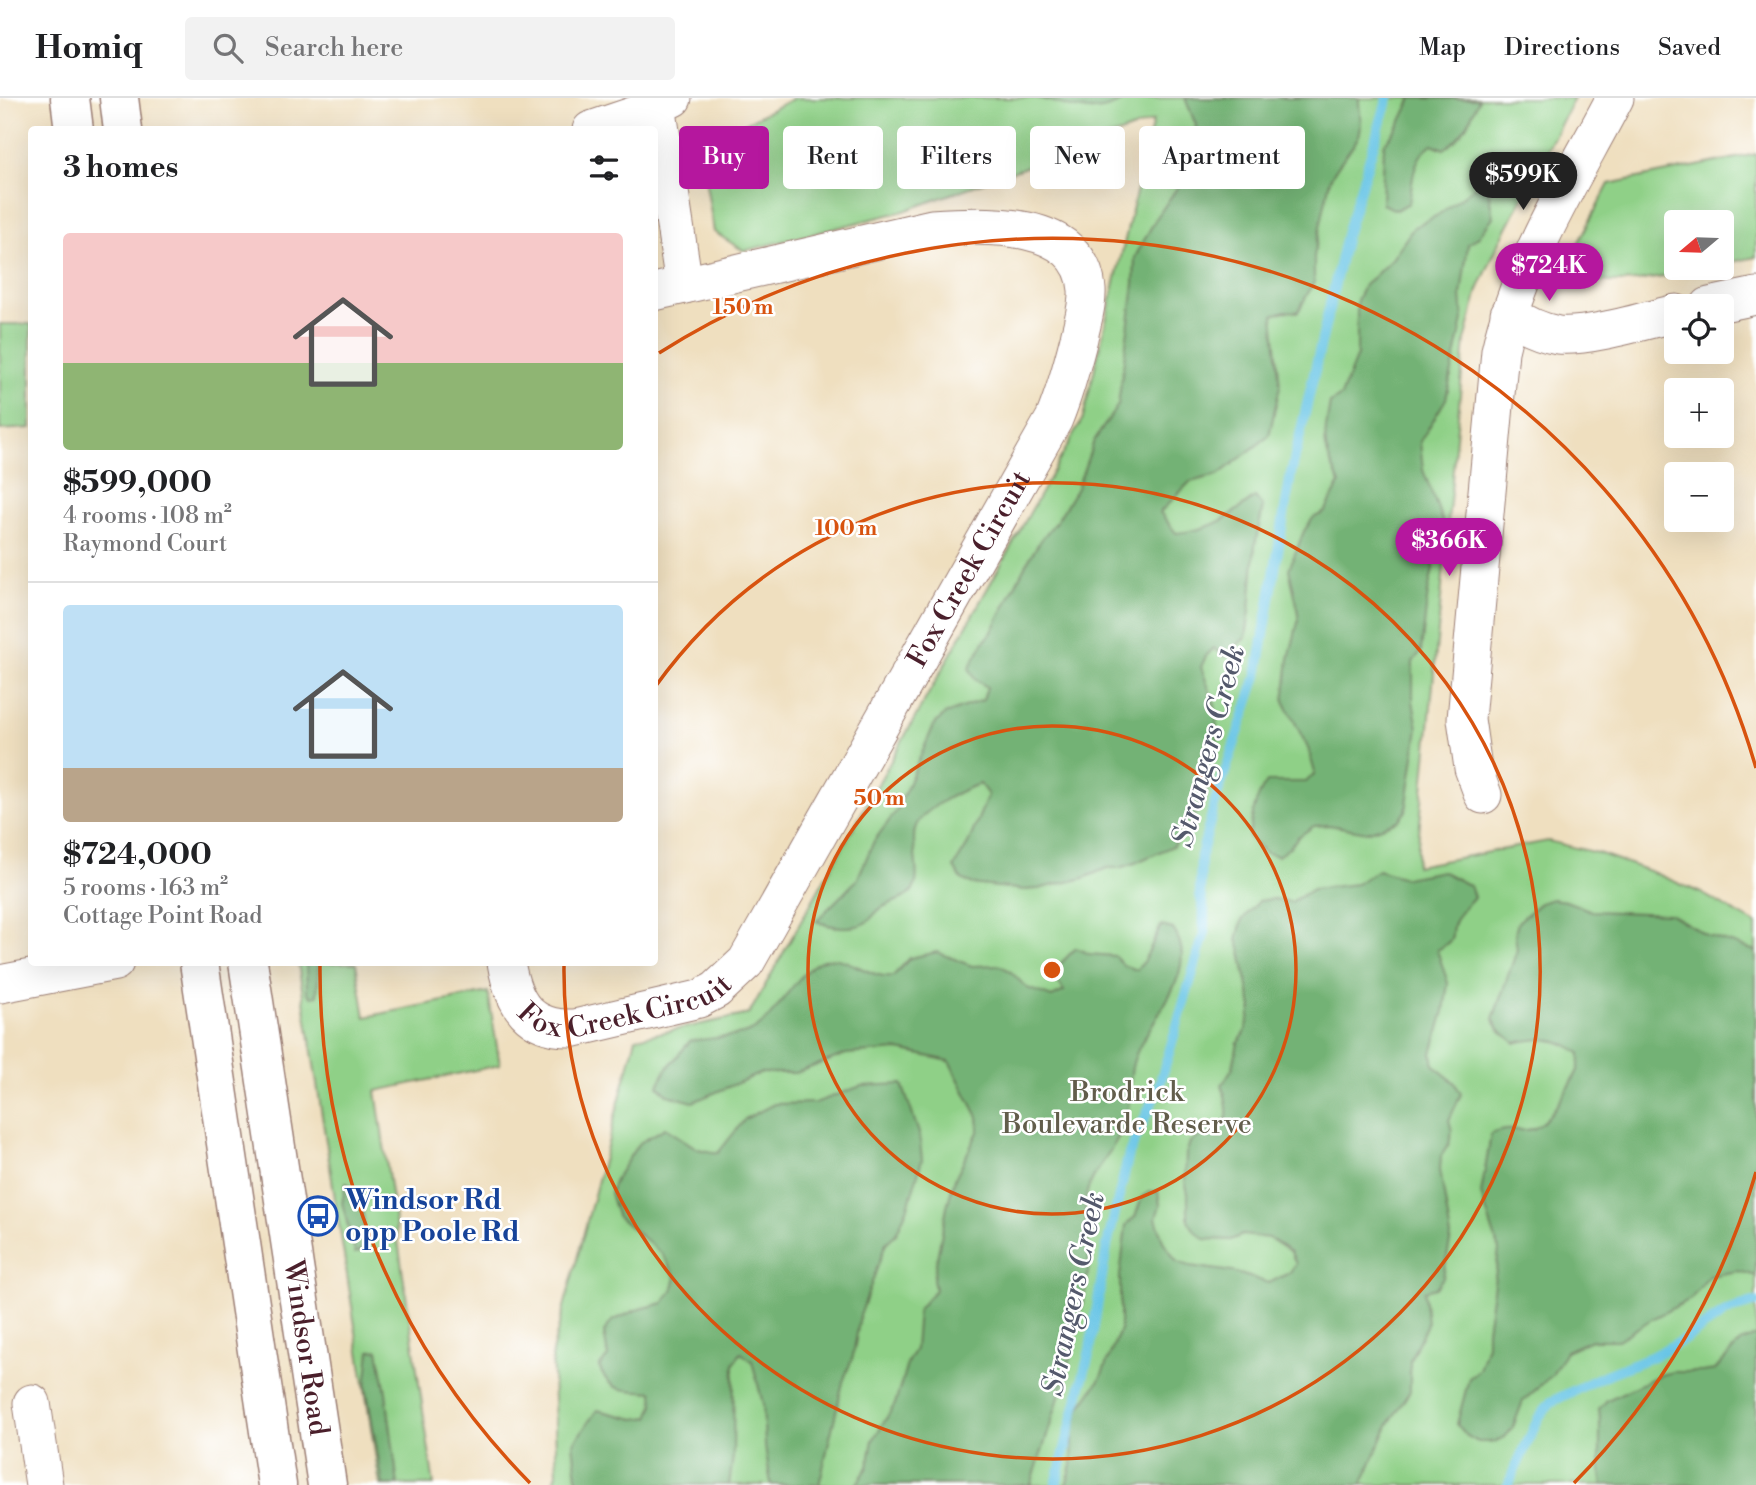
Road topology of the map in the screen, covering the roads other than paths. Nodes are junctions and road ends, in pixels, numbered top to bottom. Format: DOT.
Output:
graph roads {
  1 [pos="70,98"];
  2 [pos="119,98"];
  3 [pos="1615,98"];
  4 [pos="665,102"];
  5 [pos="74,126"];
  6 [pos="122,126"];
  7 [pos="602,126"];
  8 [pos="669,289"];
  9 [pos="1756,296"];
  10 [pos="1734,301"];
  11 [pos="1508,314"];
  12 [pos="1664,316"];
  13 [pos="1483,795"];
  14 [pos="94,966"];
  15 [pos="200,966"];
  16 [pos="249,966"];
  17 [pos="507,966"];
  18 [pos="0,984"];
  19 [pos="32,1403"];
  20 [pos="44,1485"];
  21 [pos="277,1485"];
  22 [pos="327,1485"];
  1 -- 5 [label="main road"];
  2 -- 6 [label="main road"];
  3 -- 11 [label="street"];
  4 -- 7 [label="street"];
  4 -- 8 [label="street, Fox Creek Circuit"];
  8 -- 17 [label="street, Fox Creek Circuit"];
  9 -- 10 [label="street"];
  11 -- 12 [label="street"];
  11 -- 13 [label="street"];
  14 -- 18 [label="street"];
  15 -- 21 [label="main road, Windsor Road"];
  16 -- 22 [label="main road, Windsor Road"];
  19 -- 20 [label="street"];
}
